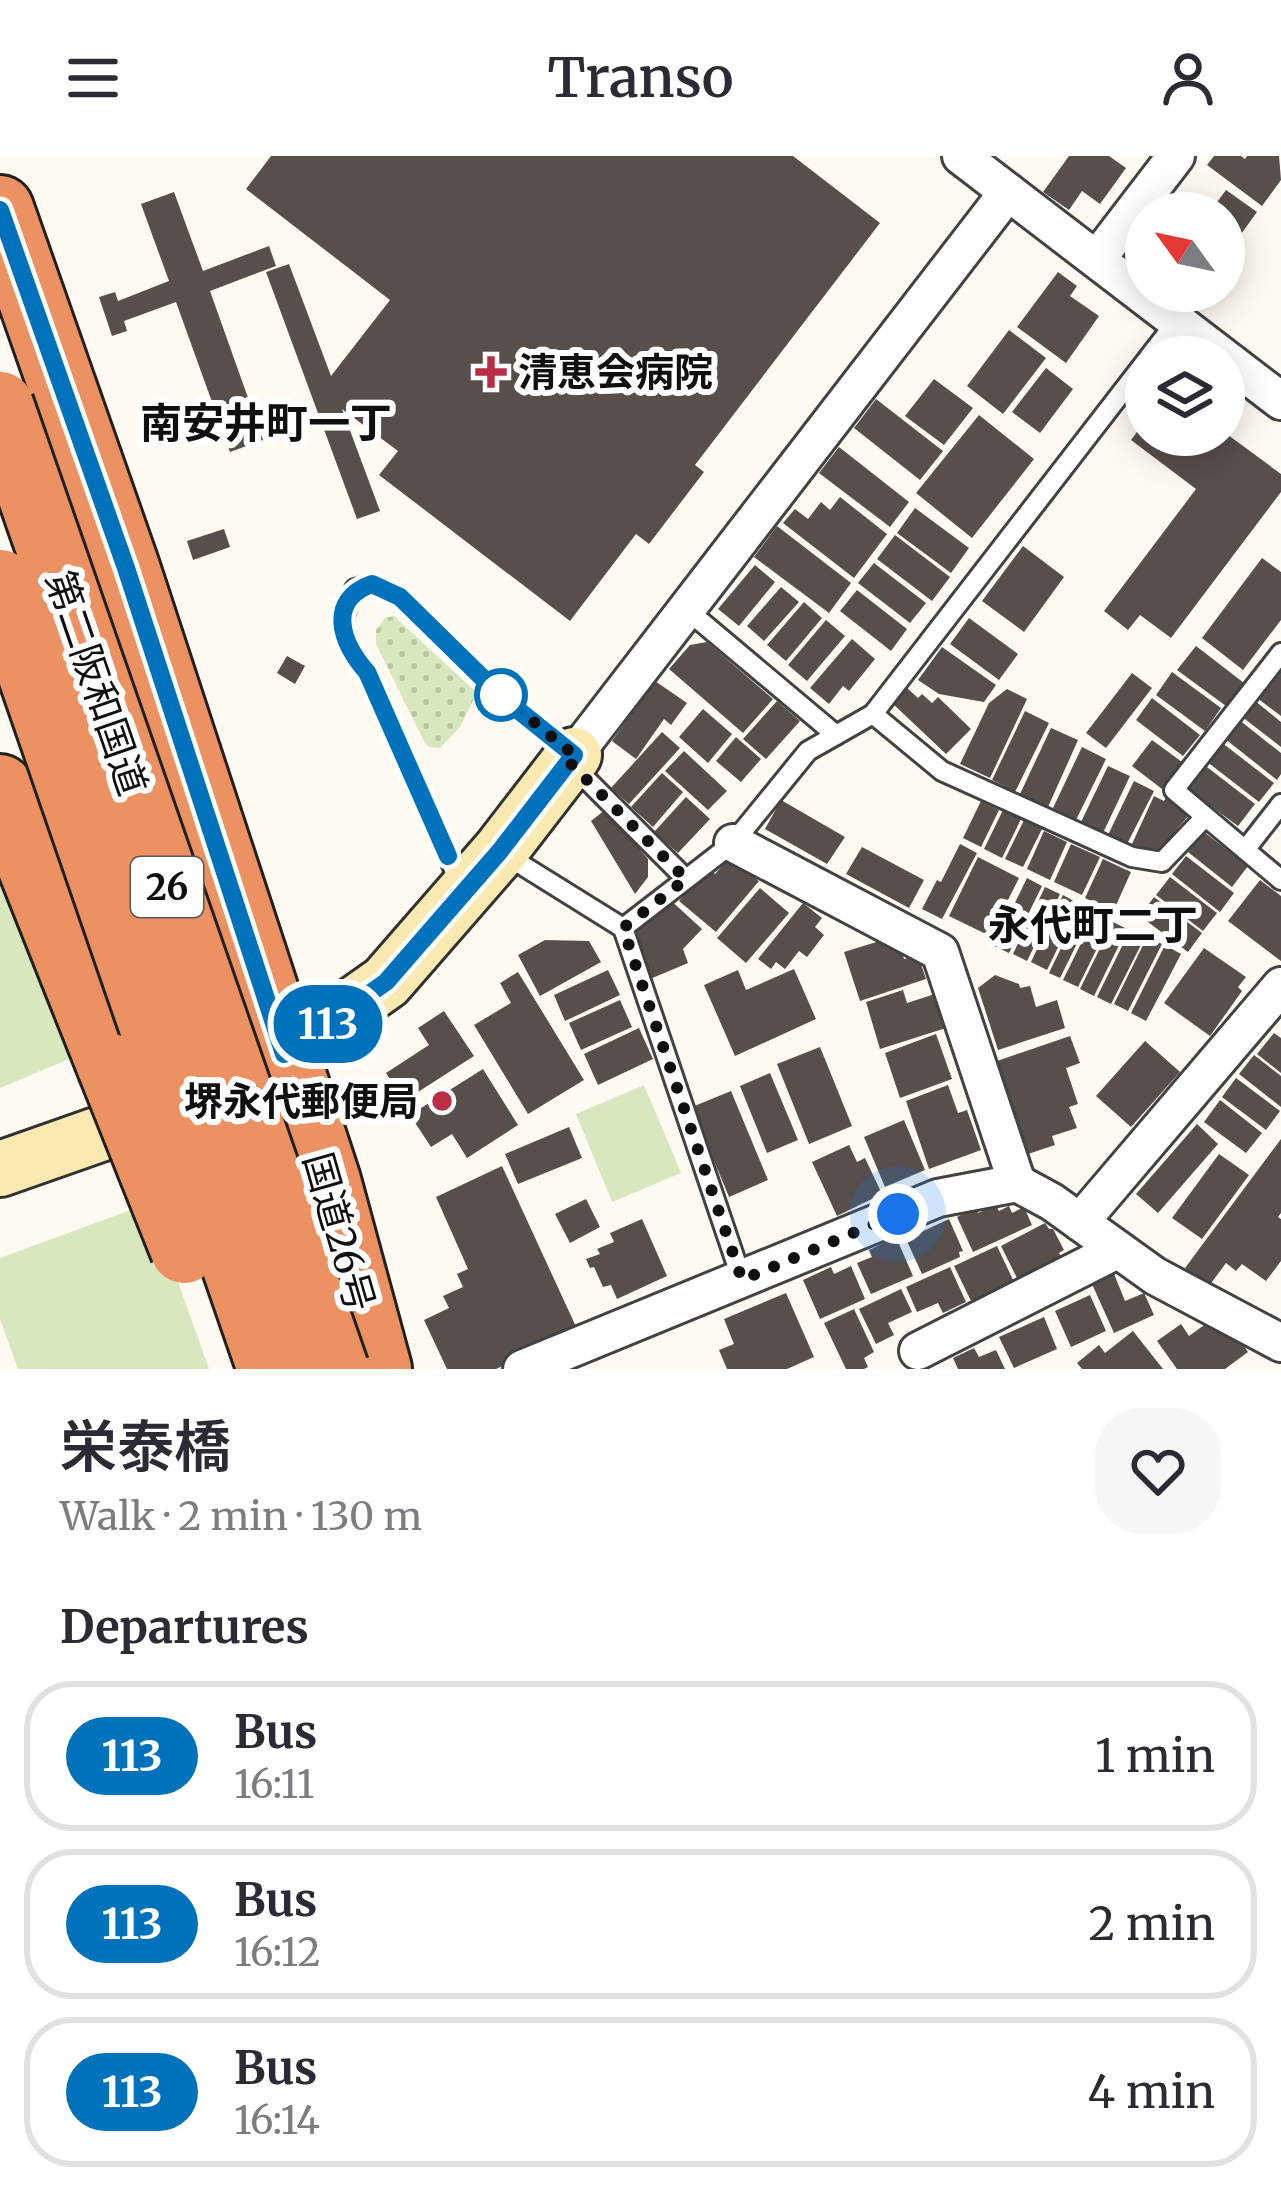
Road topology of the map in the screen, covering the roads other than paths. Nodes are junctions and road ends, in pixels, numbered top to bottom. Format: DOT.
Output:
graph roads {
  1 [pos="961,156"];
  2 [pos="1176,156"];
  3 [pos="1008,192"];
  4 [pos="0,209"];
  5 [pos="1096,259"];
  6 [pos="1177,321"];
  7 [pos="0,335"];
  8 [pos="1166,336"];
  9 [pos="1125,389"];
  10 [pos="1281,401"];
  11 [pos="0,405"];
  12 [pos="0,468"];
  13 [pos="0,583"];
  14 [pos="686,609"];
  15 [pos="1281,653"];
  16 [pos="0,684"];
  17 [pos="873,713"];
  18 [pos="836,735"];
  19 [pos="571,758"];
  20 [pos="0,788"];
  21 [pos="1281,805"];
  22 [pos="1205,817"];
  23 [pos="733,843"];
  24 [pos="1245,850"];
  25 [pos="500,851"];
  26 [pos="686,879"];
  27 [pos="1281,880"];
  28 [pos="464,893"];
  29 [pos="623,928"];
  30 [pos="1281,986"];
  31 [pos="284,1054"];
  32 [pos="189,1101"];
  33 [pos="0,1169"];
  34 [pos="1017,1183"];
  35 [pos="1080,1222"];
  36 [pos="1117,1250"];
  37 [pos="742,1280"];
  38 [pos="1281,1343"];
  39 [pos="918,1351"];
  40 [pos="236,1369"];
  41 [pos="255,1369"];
  42 [pos="271,1369"];
  43 [pos="335,1369"];
  44 [pos="366,1369"];
  45 [pos="378,1369"];
  46 [pos="522,1369"];
  1 -- 3 [label="street"];
  2 -- 5 [label="street"];
  3 -- 5 [label="street"];
  3 -- 14 [label="street"];
  4 -- 31 [label="highway, 国道26号 / 26"];
  5 -- 6 [label="street"];
  6 -- 8 [label="lane"];
  6 -- 10 [label="street"];
  7 -- 44 [label="highway"];
  9 -- 17 [label="lane"];
  11 -- 43 [label="highway, 第二阪和国道 / 26, bridge"];
  12 -- 32 [label="highway"];
  13 -- 42 [label="highway, 第二阪和国道 / 26, bridge"];
  14 -- 18 [label="lane"];
  14 -- 19 [label="street"];
  15 -- 22 [label="lane"];
  16 -- 32 [label="highway, 26"];
  17 -- 18 [label="lane"];
  17 -- 22 [label="lane"];
  18 -- 23 [label="lane"];
  19 -- 25 [label="street"];
  19 -- 26 [label="lane"];
  19 -- 28 [label="lane"];
  20 -- 40 [label="highway, bridge"];
  21 -- 24 [label="lane"];
  22 -- 24 [label="lane"];
  23 -- 26 [label="lane"];
  23 -- 34 [label="street"];
  24 -- 27 [label="lane"];
  25 -- 28 [label="street"];
  25 -- 29 [label="lane"];
  26 -- 29 [label="lane"];
  28 -- 31 [label="street"];
  29 -- 37 [label="lane"];
  30 -- 35 [label="street"];
  31 -- 32 [label="street"];
  31 -- 45 [label="highway, 国道26号 / 26"];
  32 -- 33 [label="street"];
  32 -- 41 [label="highway, 26"];
  34 -- 35 [label="street"];
  34 -- 37 [label="street"];
  35 -- 36 [label="street"];
  36 -- 38 [label="street"];
  36 -- 39 [label="street"];
  37 -- 46 [label="street"];
}
